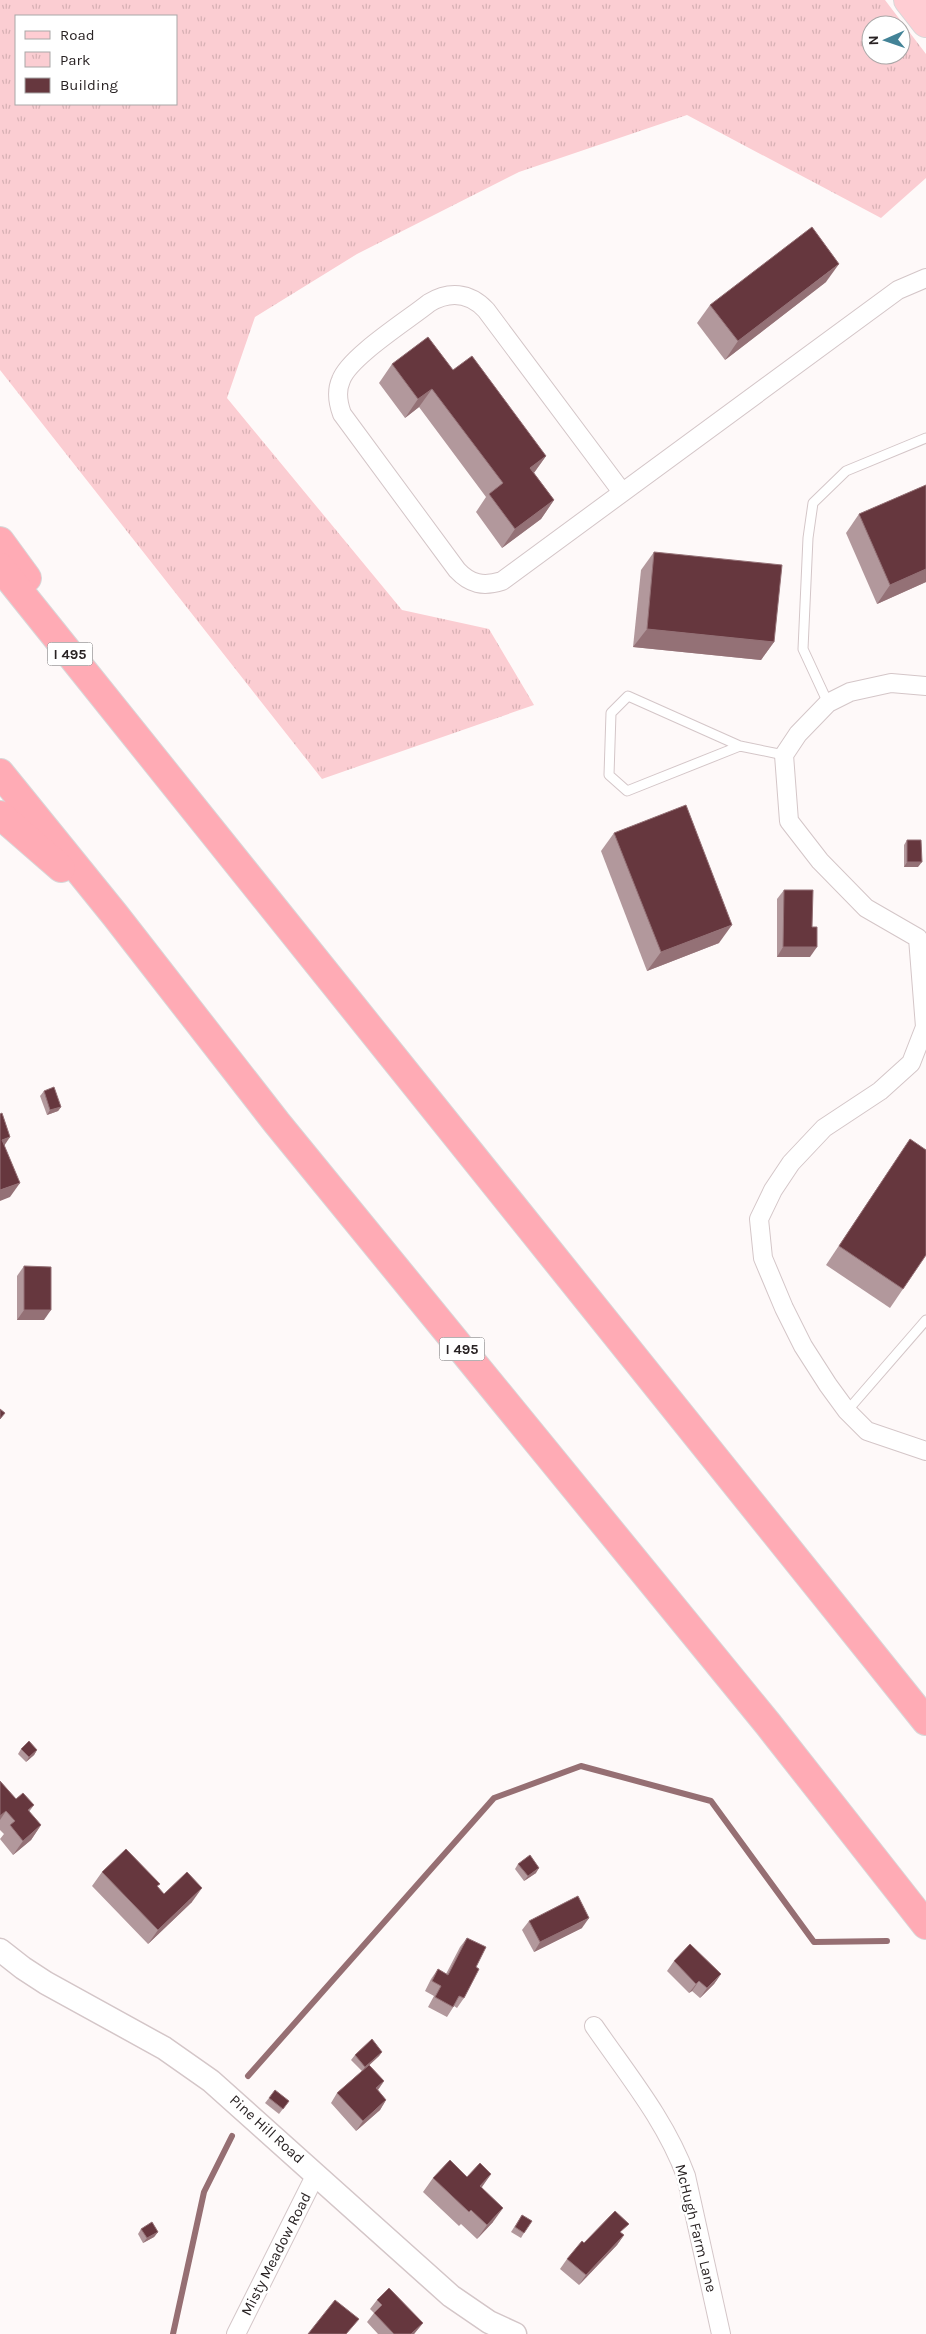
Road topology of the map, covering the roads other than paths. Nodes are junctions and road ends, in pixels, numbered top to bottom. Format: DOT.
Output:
graph roads {
  1 [pos="908,0"];
  2 [pos="926,24"];
  3 [pos="926,278"];
  4 [pos="926,438"];
  5 [pos="622,492"];
  6 [pos="0,541"];
  7 [pos="0,567"];
  8 [pos="926,686"];
  9 [pos="828,704"];
  10 [pos="140,742"];
  11 [pos="740,746"];
  12 [pos="784,755"];
  13 [pos="0,772"];
  14 [pos="0,815"];
  15 [pos="115,915"];
  16 [pos="922,938"];
  17 [pos="925,1001"];
  18 [pos="926,1320"];
  19 [pos="847,1411"];
  20 [pos="926,1451"];
  21 [pos="926,1721"];
  22 [pos="926,1925"];
  23 [pos="0,1950"];
  24 [pos="594,2026"];
  25 [pos="316,2174"];
  26 [pos="236,2334"];
  27 [pos="515,2334"];
  28 [pos="722,2334"];
  1 -- 2 [label="main road"];
  3 -- 5 [label="street"];
  4 -- 9 [label="lane"];
  5 -- 5 [label="street"];
  6 -- 10 [label="highway"];
  7 -- 10 [label="highway, I 495"];
  8 -- 9 [label="street"];
  9 -- 12 [label="street"];
  10 -- 21 [label="highway, I 495"];
  11 -- 11 [label="lane"];
  11 -- 12 [label="lane"];
  12 -- 16 [label="street"];
  13 -- 15 [label="highway, I 495"];
  14 -- 15 [label="highway"];
  15 -- 22 [label="highway, I 495"];
  16 -- 17 [label="street"];
  17 -- 19 [label="street"];
  18 -- 19 [label="lane"];
  19 -- 20 [label="street"];
  23 -- 25 [label="street, Pine Hill Road"];
  24 -- 28 [label="street, McHugh Farm Lane"];
  25 -- 26 [label="street, Misty Meadow Road"];
  25 -- 27 [label="street, Pine Hill Road"];
}
